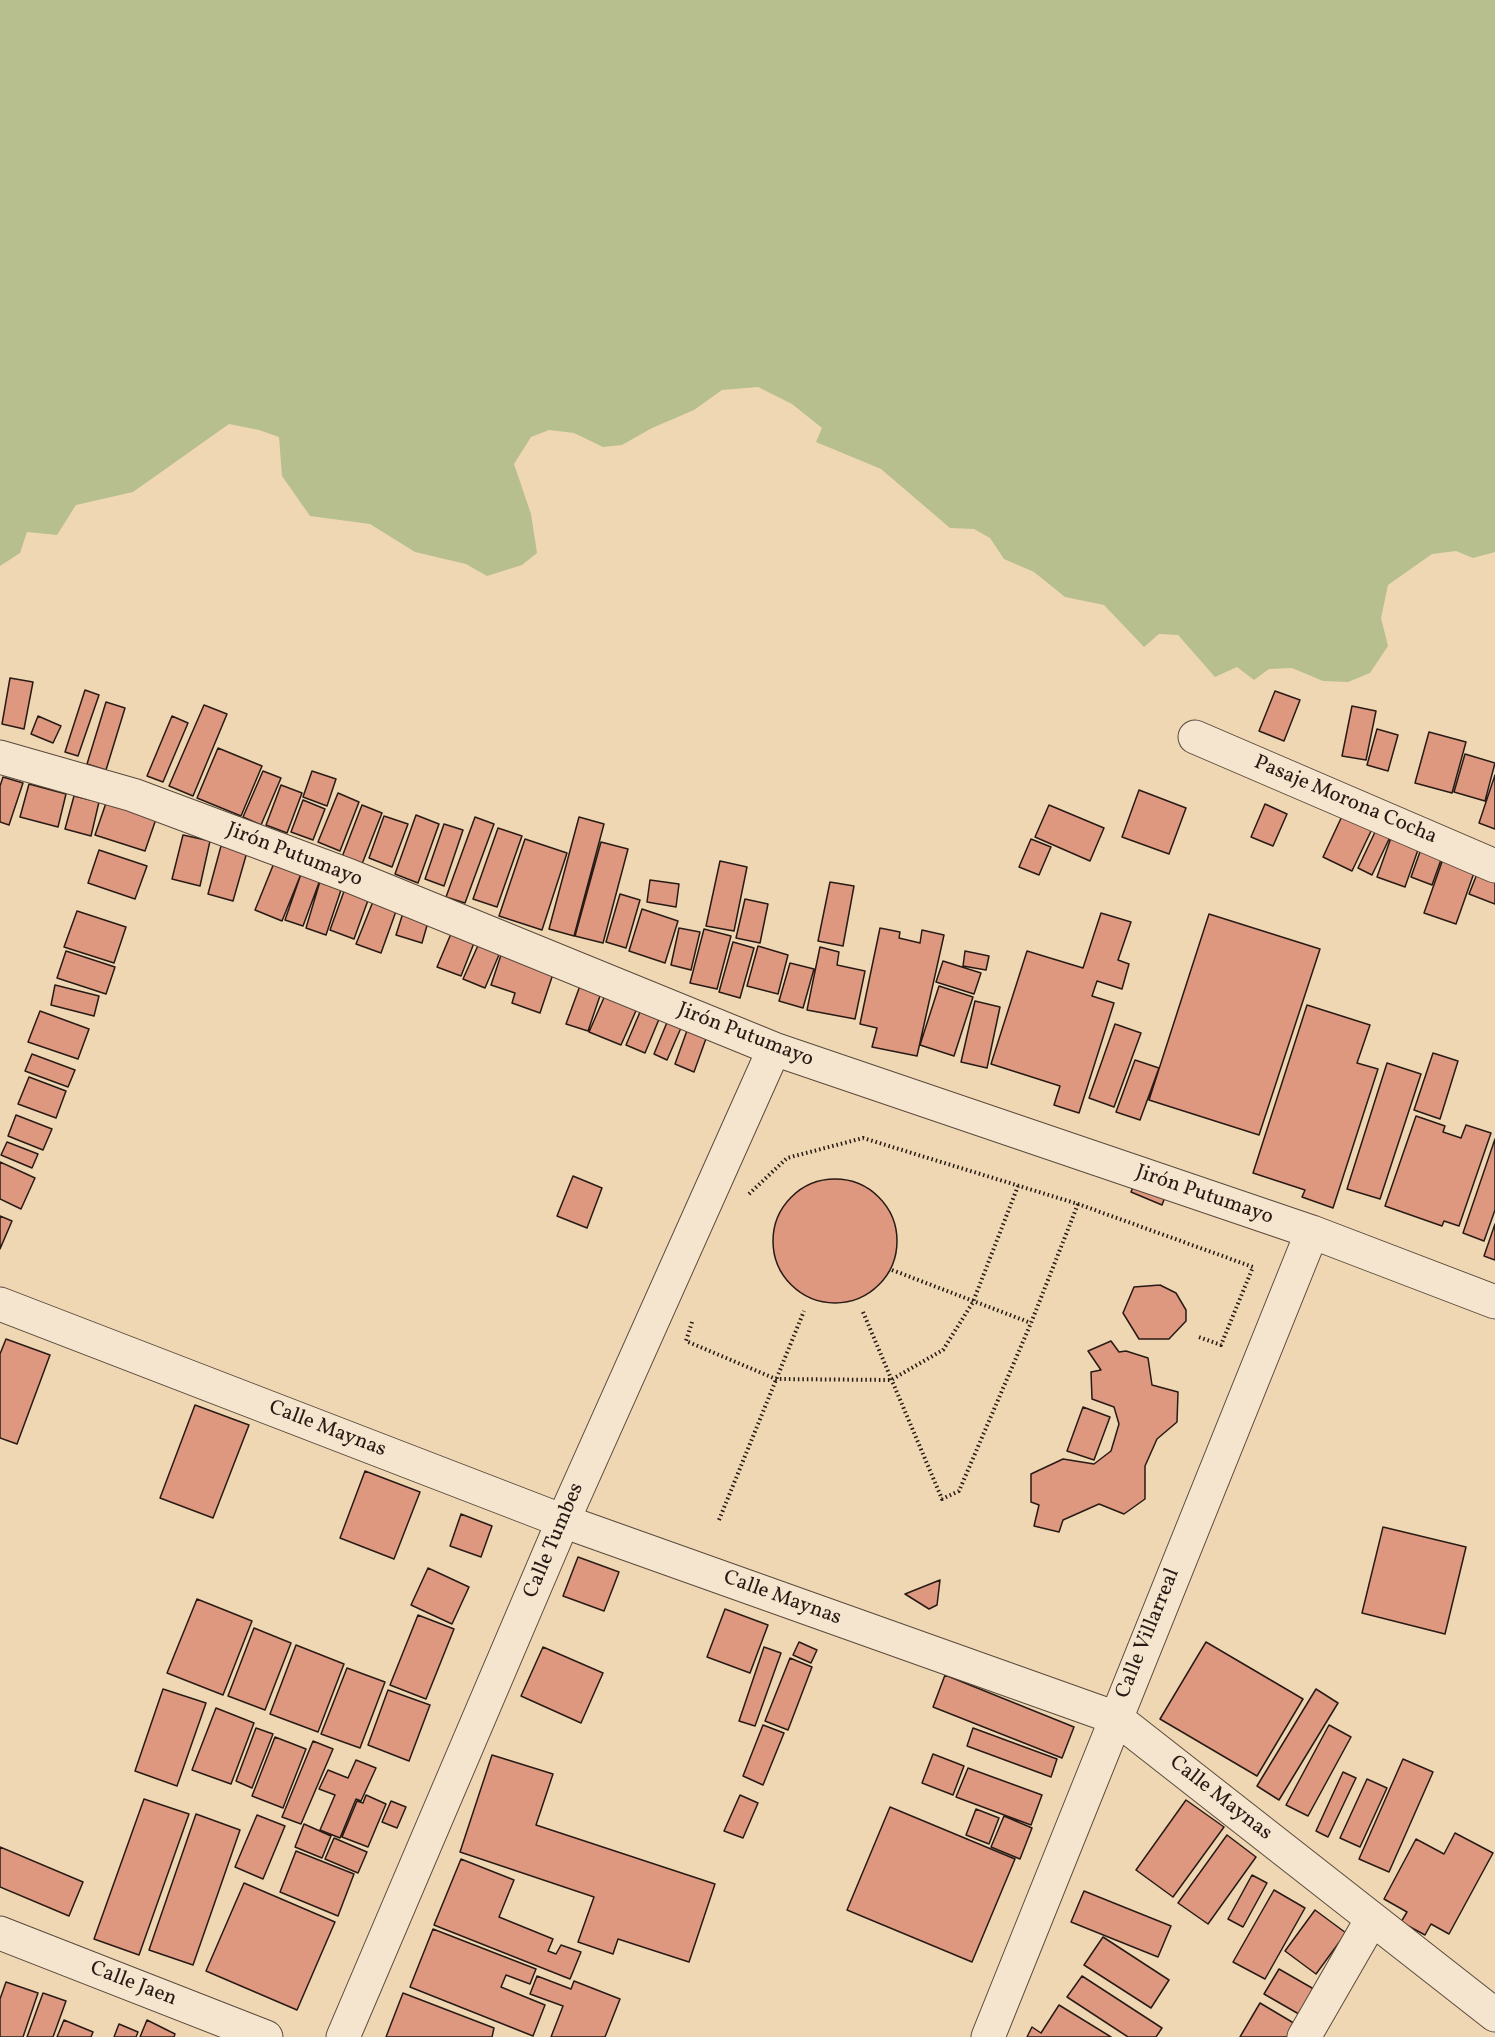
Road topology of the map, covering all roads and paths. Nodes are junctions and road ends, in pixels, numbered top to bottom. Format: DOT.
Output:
graph roads {
  1 [pos="1195,736"];
  2 [pos="0,758"];
  3 [pos="1495,866"];
  4 [pos="774,1049"];
  5 [pos="1018,1186"];
  6 [pos="746,1197"];
  7 [pos="1078,1204"];
  8 [pos="1312,1232"];
  9 [pos="891,1270"];
  10 [pos="974,1302"];
  11 [pos="1495,1302"];
  12 [pos="0,1304"];
  13 [pos="804,1311"];
  14 [pos="863,1312"];
  15 [pos="693,1320"];
  16 [pos="1031,1323"];
  17 [pos="1199,1337"];
  18 [pos="776,1379"];
  19 [pos="891,1380"];
  20 [pos="719,1520"];
  21 [pos="563,1521"];
  22 [pos="1116,1718"];
  23 [pos="1372,1919"];
  24 [pos="0,1934"];
  25 [pos="1495,2015"];
  26 [pos="266,2037"];
  27 [pos="343,2037"];
  28 [pos="988,2037"];
  29 [pos="1304,2037"];
  1 -- 3 [label="street, Pasaje Morona Cocha"];
  2 -- 4 [label="street, Jirón Putumayo"];
  4 -- 8 [label="street, Jirón Putumayo"];
  4 -- 21 [label="street, Calle Tumbes"];
  5 -- 6 [label="path"];
  5 -- 7 [label="path"];
  5 -- 10 [label="path"];
  7 -- 16 [label="path"];
  7 -- 17 [label="path"];
  8 -- 11 [label="street, Jirón Putumayo"];
  8 -- 22 [label="street, Calle Villarreal"];
  9 -- 10 [label="path"];
  10 -- 16 [label="path"];
  10 -- 19 [label="path"];
  12 -- 21 [label="street, Calle Maynas"];
  13 -- 18 [label="path"];
  14 -- 19 [label="path"];
  15 -- 18 [label="path"];
  16 -- 19 [label="path"];
  18 -- 19 [label="path"];
  18 -- 20 [label="path"];
  21 -- 22 [label="street, Calle Maynas"];
  21 -- 27 [label="street, Calle Tumbes"];
  22 -- 23 [label="street, Calle Maynas"];
  22 -- 28 [label="street, Calle Villarreal"];
  23 -- 25 [label="street, Calle Maynas"];
  23 -- 29 [label="street"];
  24 -- 26 [label="street, Calle Jaen"];
}
